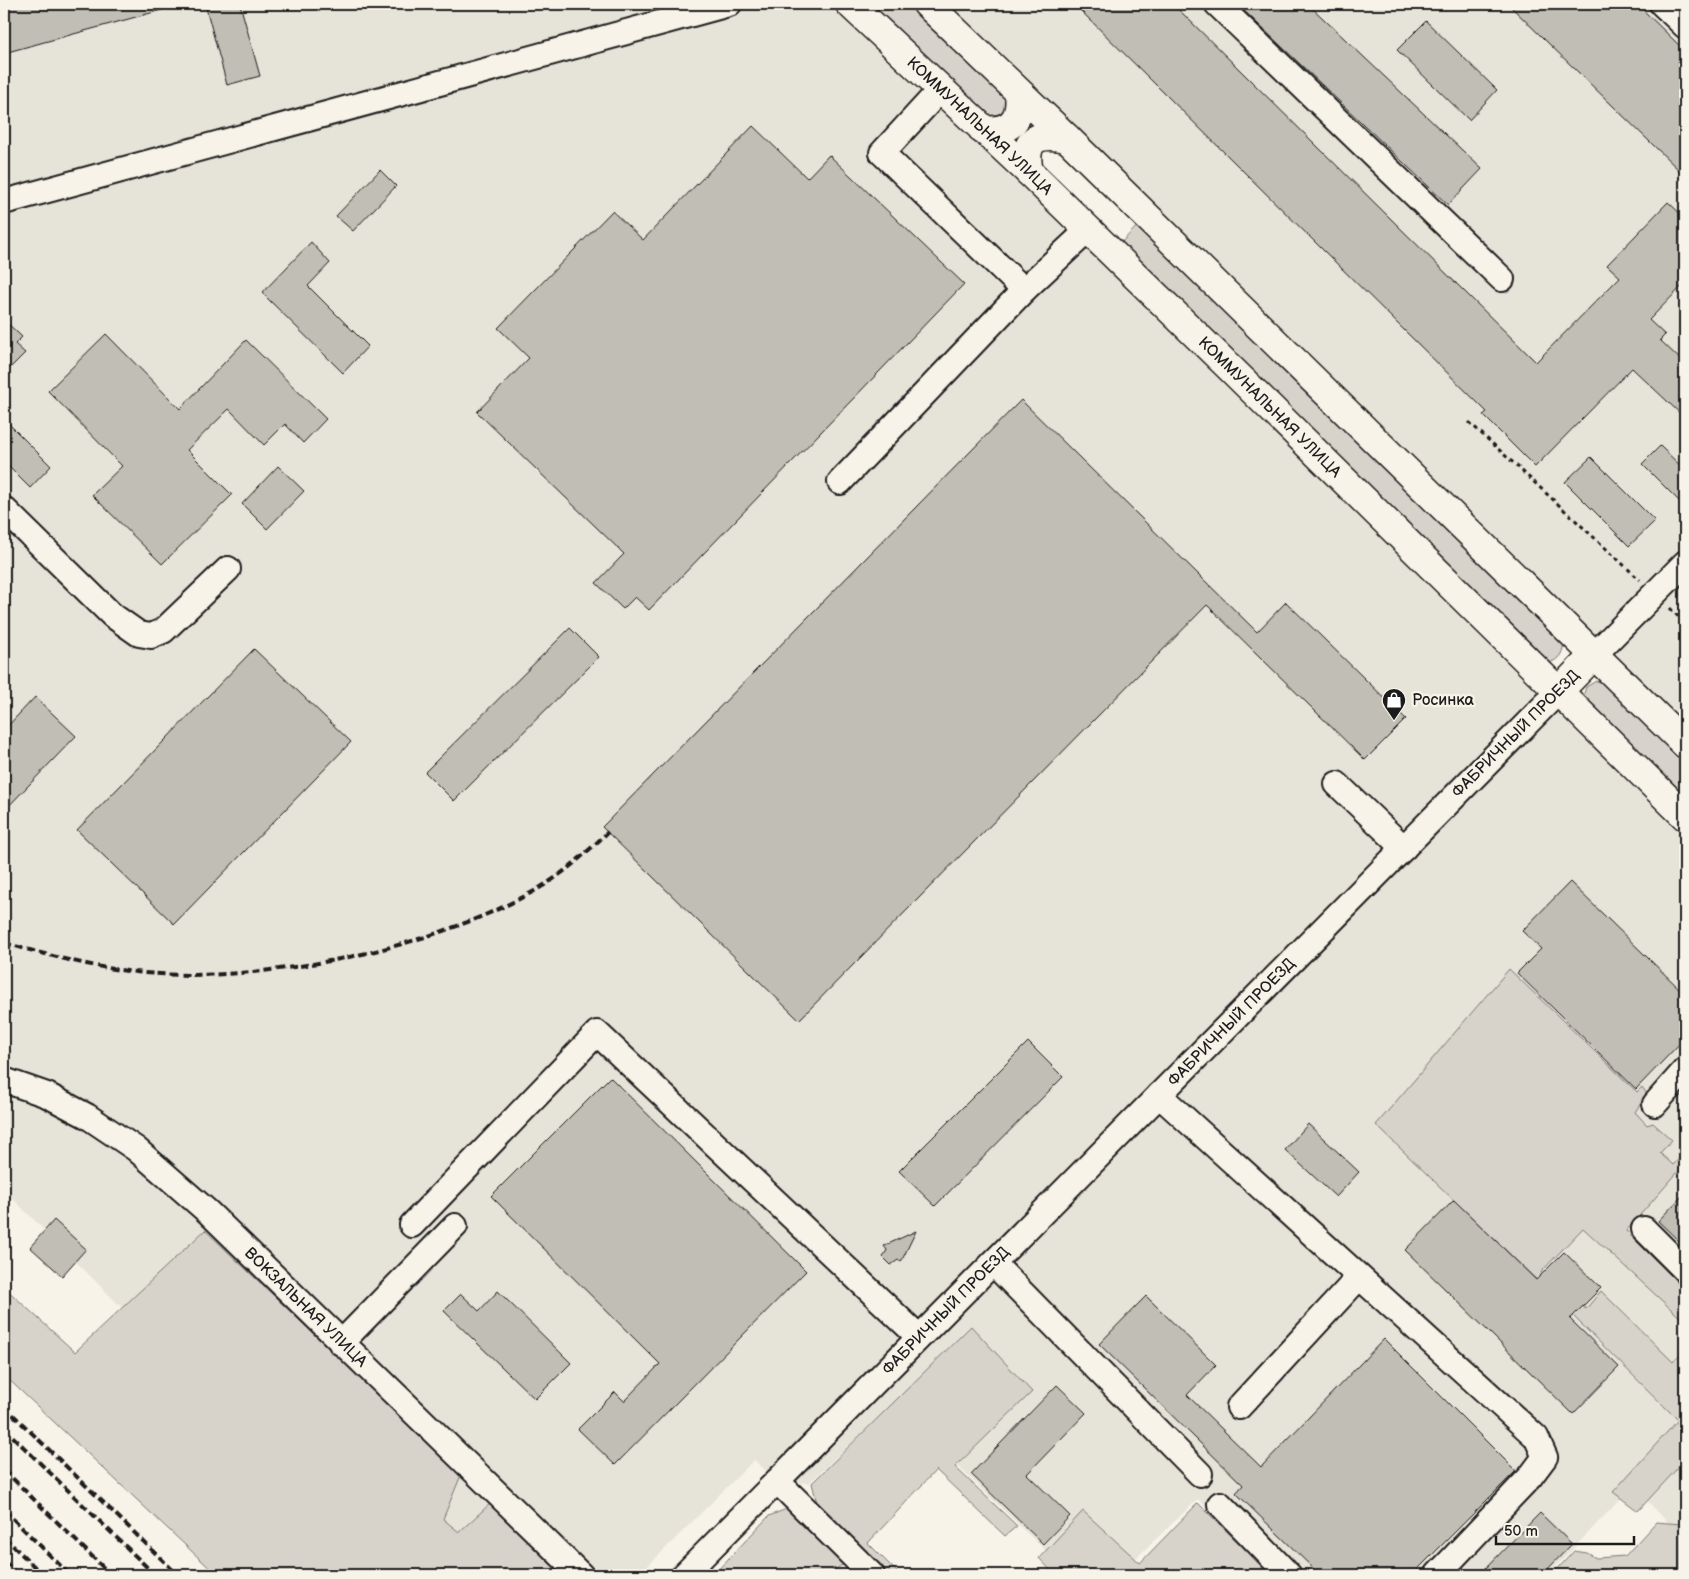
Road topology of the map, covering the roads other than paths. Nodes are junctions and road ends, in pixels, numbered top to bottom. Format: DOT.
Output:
graph roads {
  1 [pos="730,4"];
  2 [pos="850,4"];
  3 [pos="927,4"];
  4 [pos="1217,4"];
  5 [pos="1662,4"];
  6 [pos="707,7"];
  7 [pos="1685,26"];
  8 [pos="940,90"];
  9 [pos="1019,93"];
  10 [pos="984,130"];
  11 [pos="1067,138"];
  12 [pos="1028,172"];
  13 [pos="4,202"];
  14 [pos="1088,230"];
  15 [pos="1502,279"];
  16 [pos="1024,290"];
  17 [pos="840,482"];
  18 [pos="4,509"];
  19 [pos="1685,563"];
  20 [pos="228,568"];
  21 [pos="1594,655"];
  22 [pos="1559,691"];
  23 [pos="1685,744"];
  24 [pos="1336,784"];
  25 [pos="1685,816"];
  26 [pos="1404,848"];
  27 [pos="1685,1070"];
  28 [pos="4,1080"];
  29 [pos="1159,1095"];
  30 [pos="1655,1104"];
  31 [pos="412,1225"];
  32 [pos="455,1226"];
  33 [pos="1644,1229"];
  34 [pos="992,1264"];
  35 [pos="1685,1270"];
  36 [pos="1359,1277"];
  37 [pos="920,1337"];
  38 [pos="341,1343"];
  39 [pos="1239,1408"];
  40 [pos="1200,1474"];
  41 [pos="776,1482"];
  42 [pos="1220,1504"];
  43 [pos="581,1575"];
  44 [pos="684,1575"];
  45 [pos="872,1575"];
  46 [pos="1289,1575"];
  47 [pos="1437,1575"];
  1 -- 6 [label="street"];
  2 -- 8 [label="main road, КОММУНАЛЬНАЯ УЛИЦА"];
  3 -- 9 [label="main road"];
  4 -- 15 [label="street"];
  5 -- 7 [label="street"];
  6 -- 13 [label="street"];
  8 -- 10 [label="main road, КОММУНАЛЬНАЯ УЛИЦА"];
  8 -- 16 [label="street"];
  9 -- 10 [label="main road"];
  9 -- 11 [label="main road"];
  10 -- 12 [label="main road, КОММУНАЛЬНАЯ УЛИЦА"];
  11 -- 12 [label="main road"];
  11 -- 21 [label="main road"];
  12 -- 14 [label="main road, КОММУНАЛЬНАЯ УЛИЦА"];
  14 -- 16 [label="street"];
  14 -- 22 [label="main road, КОММУНАЛЬНАЯ УЛИЦА"];
  16 -- 17 [label="street"];
  18 -- 20 [label="street"];
  19 -- 21 [label="street, ФАБРИЧНЫЙ ПРОЕЗД"];
  21 -- 22 [label="main road, ФАБРИЧНЫЙ ПРОЕЗД"];
  21 -- 23 [label="main road"];
  22 -- 25 [label="main road, КОММУНАЛЬНАЯ УЛИЦА"];
  22 -- 26 [label="street, ФАБРИЧНЫЙ ПРОЕЗД"];
  24 -- 26 [label="street"];
  26 -- 29 [label="street, ФАБРИЧНЫЙ ПРОЕЗД"];
  27 -- 30 [label="street"];
  28 -- 38 [label="street, ВОКЗАЛЬНАЯ УЛИЦА"];
  29 -- 34 [label="street, ФАБРИЧНЫЙ ПРОЕЗД"];
  29 -- 36 [label="street"];
  31 -- 37 [label="street"];
  32 -- 38 [label="street"];
  33 -- 35 [label="street"];
  34 -- 37 [label="street, ФАБРИЧНЫЙ ПРОЕЗД"];
  34 -- 40 [label="street"];
  36 -- 39 [label="street"];
  36 -- 47 [label="street"];
  37 -- 41 [label="street, ФАБРИЧНЫЙ ПРОЕЗД"];
  38 -- 43 [label="street, ВОКЗАЛЬНАЯ УЛИЦА"];
  41 -- 44 [label="street"];
  41 -- 45 [label="street"];
  42 -- 46 [label="street"];
}
